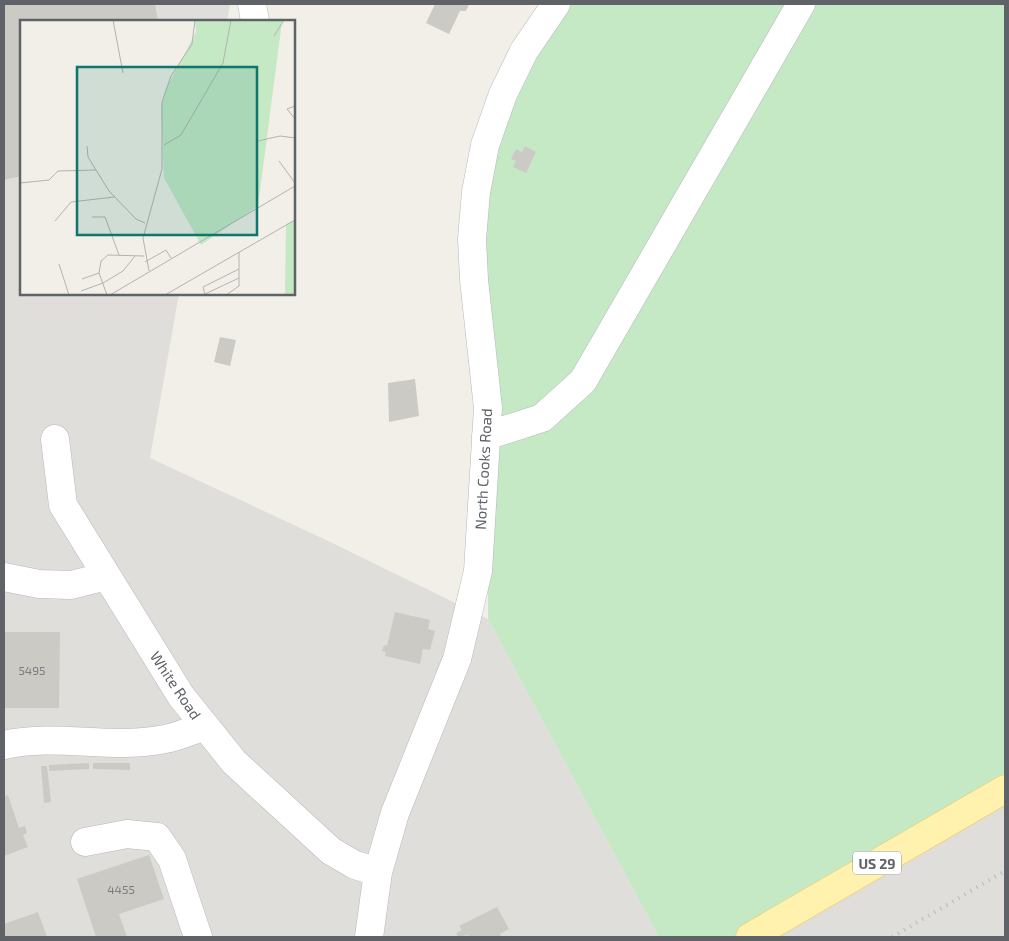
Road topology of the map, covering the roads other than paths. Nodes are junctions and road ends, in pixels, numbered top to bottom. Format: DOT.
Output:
graph roads {
  1 [pos="252,4"];
  2 [pos="556,4"];
  3 [pos="801,4"];
  4 [pos="255,20"];
  5 [pos="486,436"];
  6 [pos="55,439"];
  7 [pos="107,576"];
  8 [pos="4,577"];
  9 [pos="205,726"];
  10 [pos="4,745"];
  11 [pos="1005,789"];
  12 [pos="85,842"];
  13 [pos="378,872"];
  14 [pos="198,937"];
  15 [pos="369,937"];
  16 [pos="750,937"];
  1 -- 4 [label="street"];
  2 -- 5 [label="street, North Cooks Road"];
  3 -- 5 [label="street"];
  5 -- 13 [label="street, North Cooks Road"];
  6 -- 7 [label="street, White Road"];
  7 -- 8 [label="street"];
  7 -- 9 [label="street, White Road"];
  9 -- 10 [label="street"];
  9 -- 13 [label="street, White Road"];
  11 -- 16 [label="main road, US 29"];
  12 -- 14 [label="street"];
  13 -- 15 [label="street, North Cooks Road"];
}
